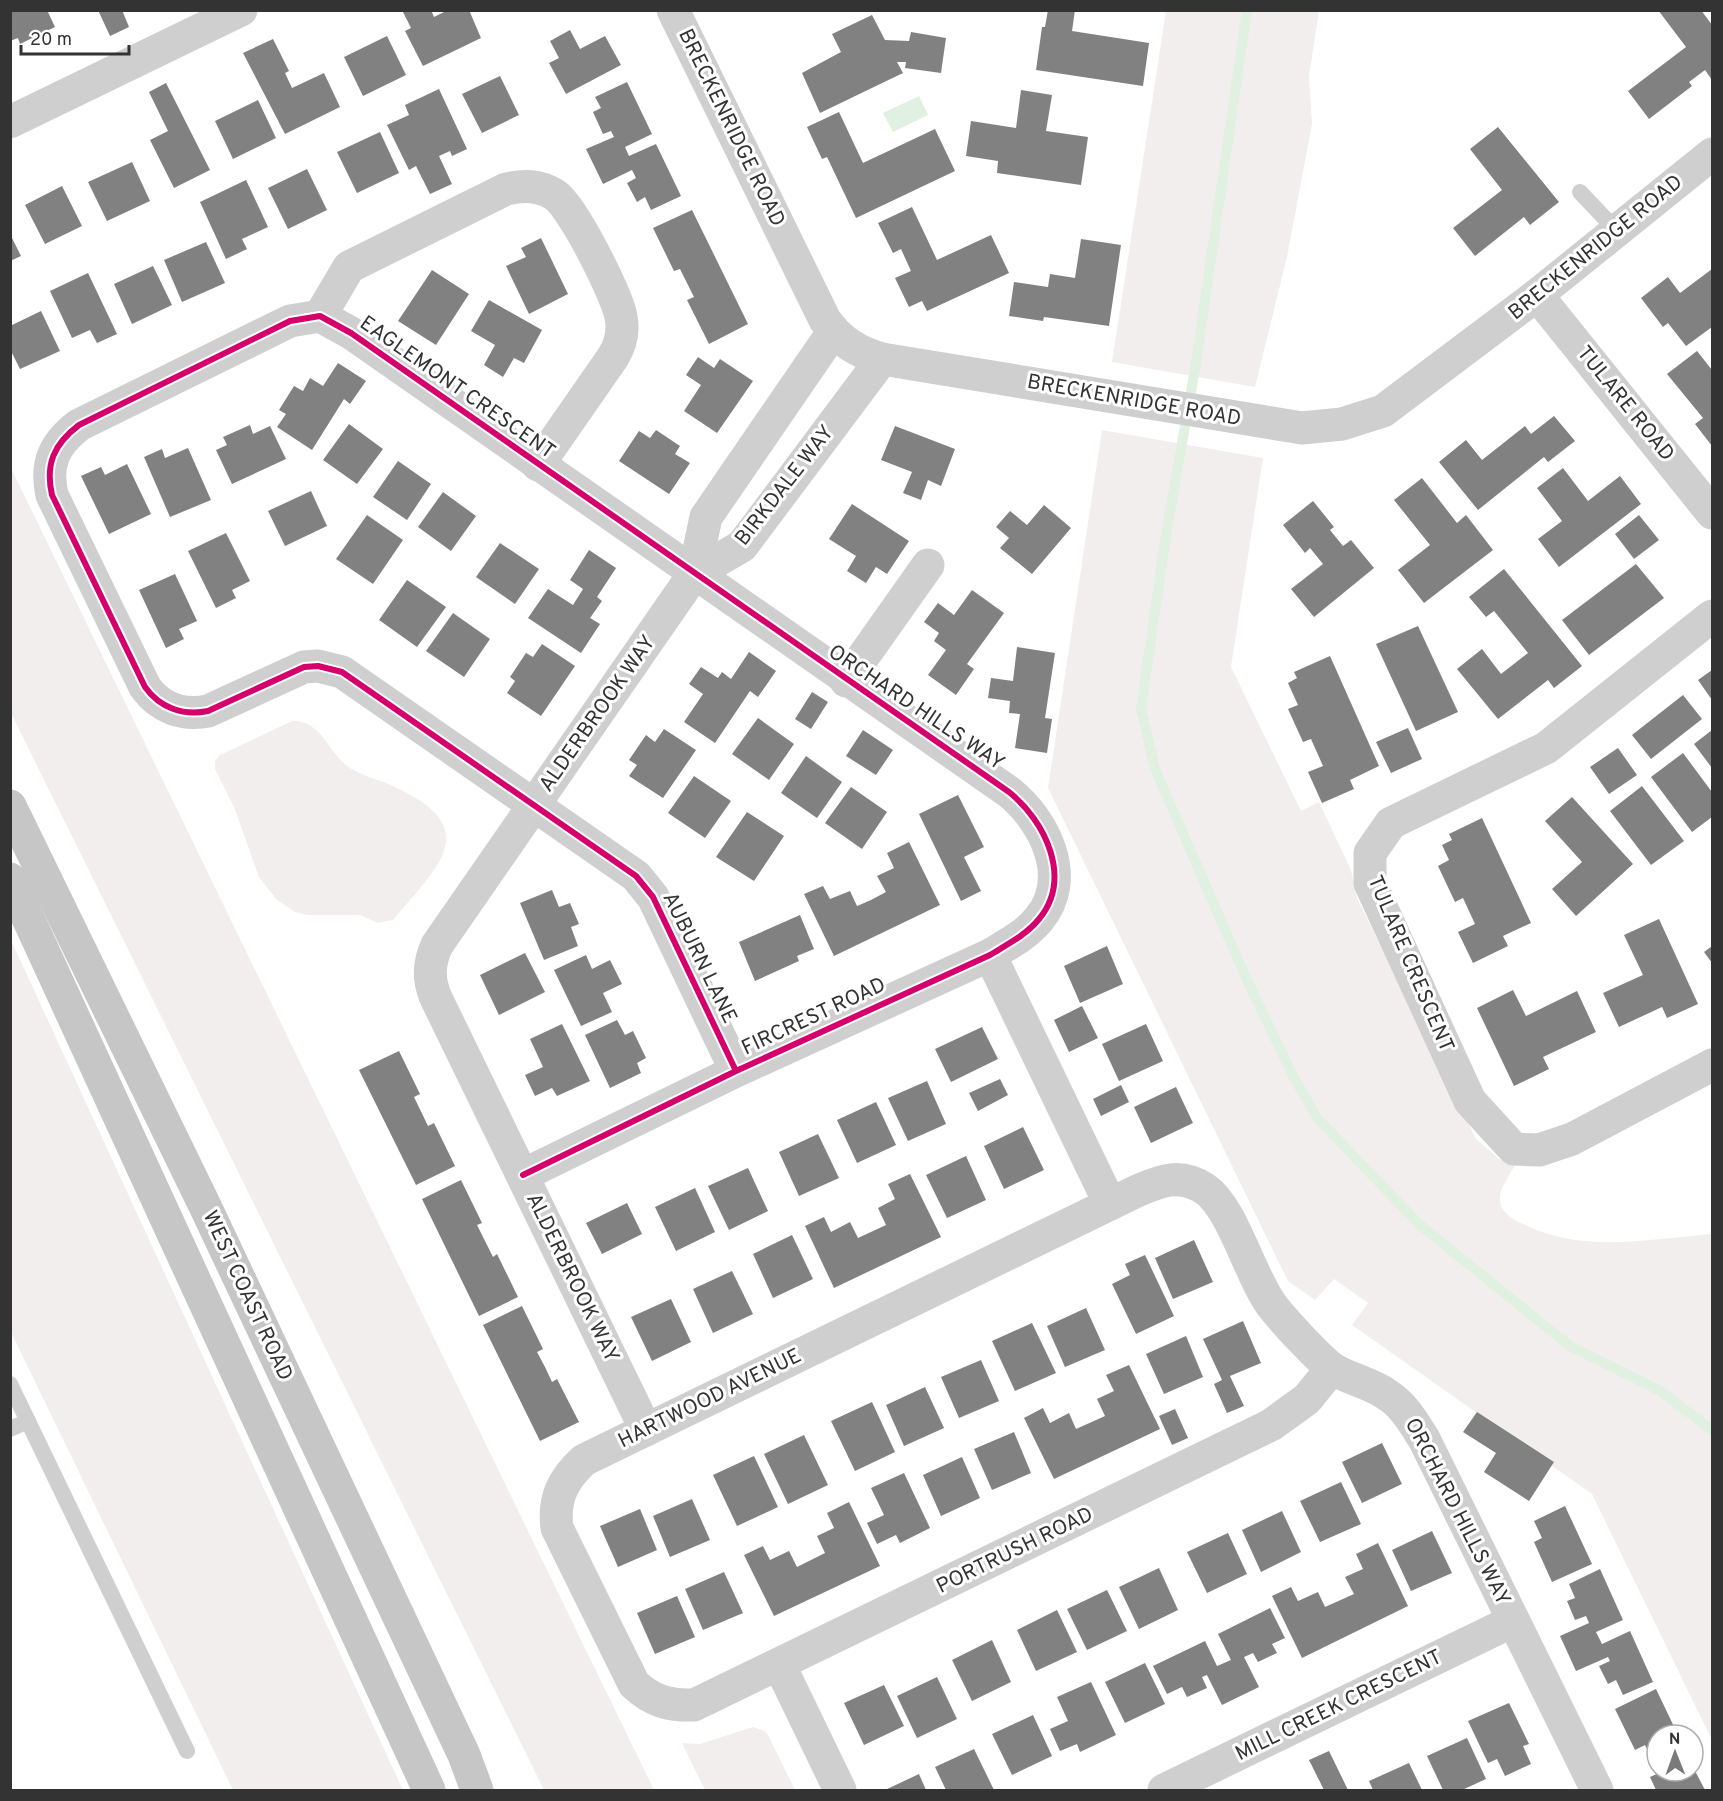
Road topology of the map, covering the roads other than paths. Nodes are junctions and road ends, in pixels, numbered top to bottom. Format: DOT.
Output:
graph roads {
  1 [pos="241,10"];
  2 [pos="685,14"];
  3 [pos="10,122"];
  4 [pos="1713,154"];
  5 [pos="1580,192"];
  6 [pos="1616,230"];
  7 [pos="1537,295"];
  8 [pos="320,316"];
  9 [pos="833,332"];
  10 [pos="882,359"];
  11 [pos="538,465"];
  12 [pos="1713,513"];
  13 [pos="928,565"];
  14 [pos="694,574"];
  15 [pos="1713,616"];
  16 [pos="846,681"];
  17 [pos="10,806"];
  18 [pos="533,807"];
  19 [pos="10,879"];
  20 [pos="990,955"];
  21 [pos="1713,1065"];
  22 [pos="736,1071"];
  23 [pos="523,1175"];
  24 [pos="1110,1204"];
  25 [pos="1332,1368"];
  26 [pos="10,1384"];
  27 [pos="28,1421"];
  28 [pos="10,1429"];
  29 [pos="646,1430"];
  30 [pos="1513,1622"];
  31 [pos="780,1665"];
  32 [pos="682,1706"];
  33 [pos="188,1751"];
  34 [pos="429,1791"];
  35 [pos="477,1791"];
  36 [pos="840,1791"];
  37 [pos="1164,1791"];
  38 [pos="1597,1791"];
  1 -- 3 [label="street"];
  2 -- 9 [label="street, BRECKENRIDGE ROAD"];
  4 -- 6 [label="street, BRECKENRIDGE ROAD"];
  5 -- 6 [label="lane"];
  6 -- 7 [label="street, BRECKENRIDGE ROAD"];
  7 -- 10 [label="street, BRECKENRIDGE ROAD"];
  7 -- 12 [label="street, TULARE ROAD"];
  8 -- 11 [label="street, EAGLEMONT CRESCENT"];
  8 -- 11 [label="street"];
  8 -- 18 [label="street"];
  9 -- 10 [label="street, BRECKENRIDGE ROAD"];
  9 -- 14 [label="street, BIRKDALE WAY"];
  10 -- 14 [label="street, BIRKDALE WAY"];
  11 -- 14 [label="street, EAGLEMONT CRESCENT"];
  13 -- 16 [label="street"];
  14 -- 16 [label="street, ORCHARD HILLS WAY"];
  14 -- 18 [label="street, ALDERBROOK WAY"];
  15 -- 21 [label="street, TULARE CRESCENT"];
  16 -- 20 [label="street, ORCHARD HILLS WAY"];
  17 -- 35 [label="main road, WEST COAST ROAD"];
  18 -- 22 [label="street, AUBURN LANE"];
  18 -- 23 [label="street, ALDERBROOK WAY"];
  19 -- 34 [label="main road, WEST COAST ROAD"];
  20 -- 22 [label="street, FIRCREST ROAD"];
  20 -- 24 [label="street"];
  22 -- 23 [label="street, FIRCREST ROAD"];
  23 -- 29 [label="street, ALDERBROOK WAY"];
  24 -- 25 [label="street, ORCHARD HILLS WAY"];
  24 -- 29 [label="street, HARTWOOD AVENUE"];
  25 -- 30 [label="street, ORCHARD HILLS WAY"];
  25 -- 31 [label="street, PORTRUSH ROAD"];
  26 -- 27 [label="lane"];
  27 -- 28 [label="lane"];
  27 -- 33 [label="lane"];
  29 -- 32 [label="street, HARTWOOD AVENUE"];
  30 -- 37 [label="street, MILL CREEK CRESCENT"];
  30 -- 38 [label="street, ORCHARD HILLS WAY"];
  31 -- 32 [label="street, PORTRUSH ROAD"];
  31 -- 36 [label="street"];
}
